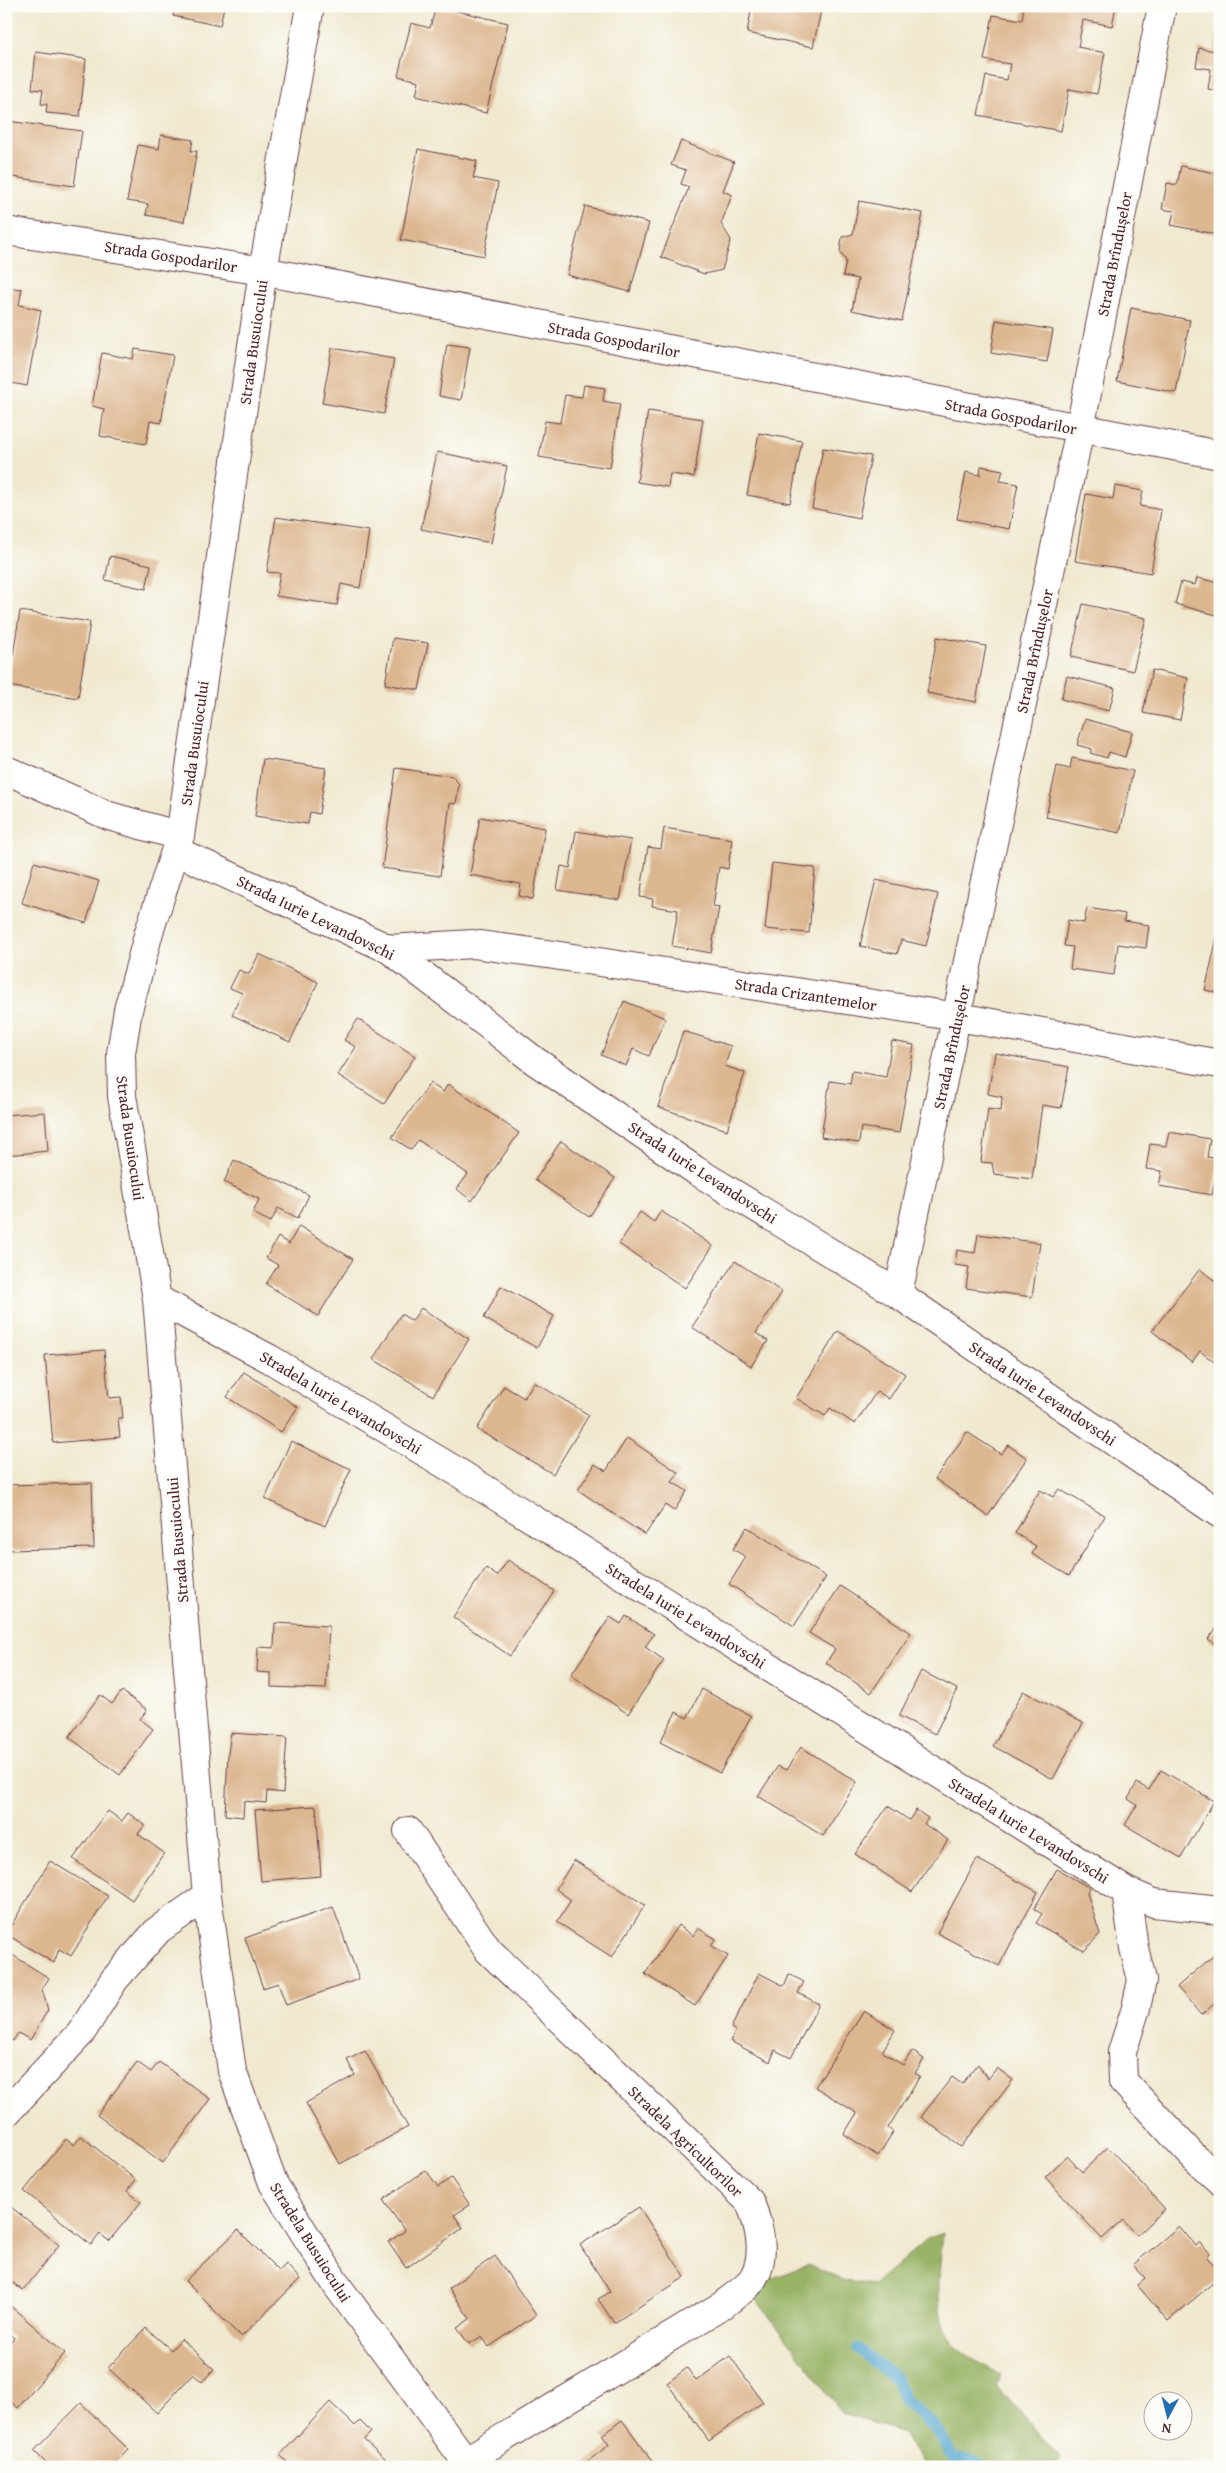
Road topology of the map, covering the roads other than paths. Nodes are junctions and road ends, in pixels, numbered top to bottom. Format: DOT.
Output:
graph roads {
  1 [pos="310,6"];
  2 [pos="1162,6"];
  3 [pos="6,231"];
  4 [pos="263,271"];
  5 [pos="1080,429"];
  6 [pos="1220,455"];
  7 [pos="6,770"];
  8 [pos="178,843"];
  9 [pos="389,949"];
  10 [pos="958,1017"];
  11 [pos="1220,1064"];
  12 [pos="898,1294"];
  13 [pos="156,1300"];
  14 [pos="1220,1514"];
  15 [pos="408,1831"];
  16 [pos="1126,1891"];
  17 [pos="207,1896"];
  18 [pos="1220,1910"];
  19 [pos="6,2113"];
  20 [pos="1220,2181"];
  21 [pos="468,2464"];
  1 -- 4 [label="street, Strada Busuiocului"];
  2 -- 5 [label="street, Strada Brîndușelor"];
  3 -- 4 [label="street, Strada Gospodarilor"];
  4 -- 5 [label="street, Strada Gospodarilor"];
  4 -- 8 [label="street, Strada Busuiocului"];
  5 -- 6 [label="street, Strada Gospodarilor"];
  5 -- 10 [label="street, Strada Brîndușelor"];
  7 -- 8 [label="street, Strada Iurie Levandovschi"];
  8 -- 9 [label="street, Strada Iurie Levandovschi"];
  8 -- 13 [label="street, Strada Busuiocului"];
  9 -- 10 [label="street, Strada Crizantemelor"];
  9 -- 12 [label="street, Strada Iurie Levandovschi"];
  10 -- 11 [label="street, Strada Crizantemelor"];
  10 -- 12 [label="street, Strada Brîndușelor"];
  12 -- 14 [label="street, Strada Iurie Levandovschi"];
  13 -- 16 [label="street, Stradela Iurie Levandovschi"];
  13 -- 17 [label="street, Strada Busuiocului"];
  15 -- 21 [label="street, Stradela Agricultorilor"];
  16 -- 18 [label="street, Stradela Iurie Levandovschi"];
  16 -- 20 [label="street"];
  17 -- 19 [label="street"];
  17 -- 21 [label="street, Stradela Busuiocului"];
}
